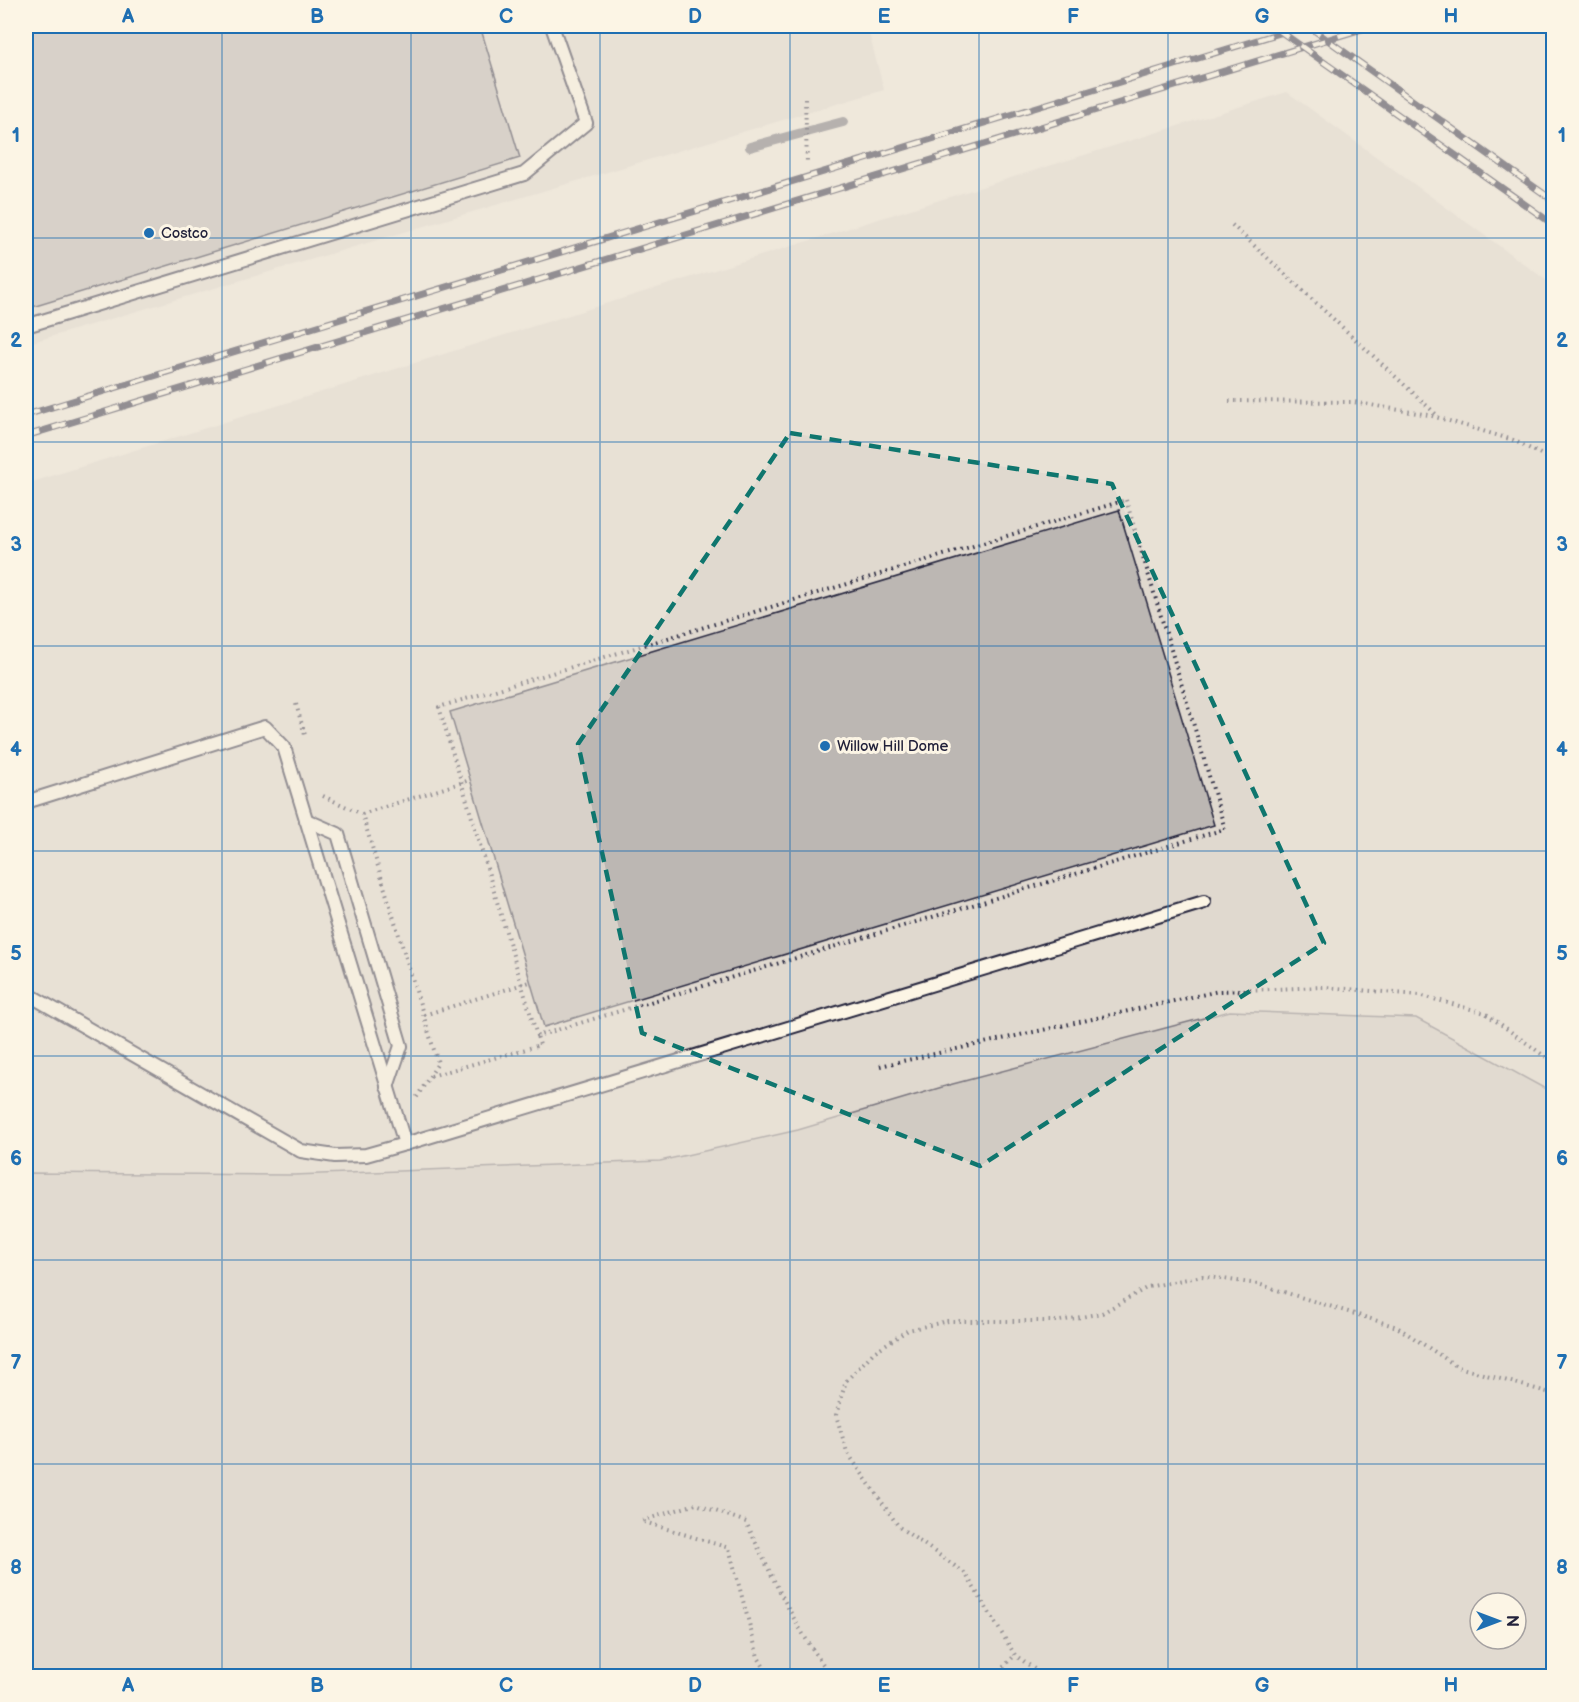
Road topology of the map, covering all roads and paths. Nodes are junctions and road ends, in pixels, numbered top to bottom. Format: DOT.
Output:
graph roads {
  1 [pos="552,26"];
  2 [pos="805,99"];
  3 [pos="807,162"];
  4 [pos="1232,225"];
  5 [pos="26,326"];
  6 [pos="1229,400"];
  7 [pos="1440,418"];
  8 [pos="1554,461"];
  9 [pos="470,780"];
  10 [pos="462,783"];
  11 [pos="26,802"];
  12 [pos="362,814"];
  13 [pos="306,820"];
  14 [pos="1204,902"];
  15 [pos="530,982"];
  16 [pos="522,985"];
  17 [pos="26,993"];
  18 [pos="424,1015"];
  19 [pos="537,1036"];
  20 [pos="1554,1063"];
  21 [pos="880,1066"];
  22 [pos="430,1076"];
  23 [pos="387,1087"];
  24 [pos="405,1144"];
  25 [pos="1554,1394"];
  26 [pos="1015,1655"];
  27 [pos="769,1677"];
  28 [pos="831,1677"];
  29 [pos="995,1677"];
  30 [pos="1044,1677"];
  1 -- 5 [label="lane"];
  2 -- 3 [label="path"];
  4 -- 7 [label="path"];
  6 -- 7 [label="path"];
  7 -- 8 [label="path"];
  9 -- 10 [label="path"];
  10 -- 12 [label="path"];
  10 -- 16 [label="path"];
  10 -- 19 [label="path"];
  11 -- 13 [label="lane"];
  13 -- 23 [label="lane"];
  13 -- 23 [label="lane"];
  14 -- 24 [label="lane"];
  15 -- 16 [label="path"];
  16 -- 18 [label="path"];
  16 -- 19 [label="path"];
  17 -- 24 [label="lane"];
  19 -- 22 [label="path"];
  20 -- 21 [label="path"];
  23 -- 24 [label="lane"];
  25 -- 26 [label="path"];
  26 -- 29 [label="path"];
  26 -- 30 [label="path"];
  27 -- 28 [label="path"];
}
